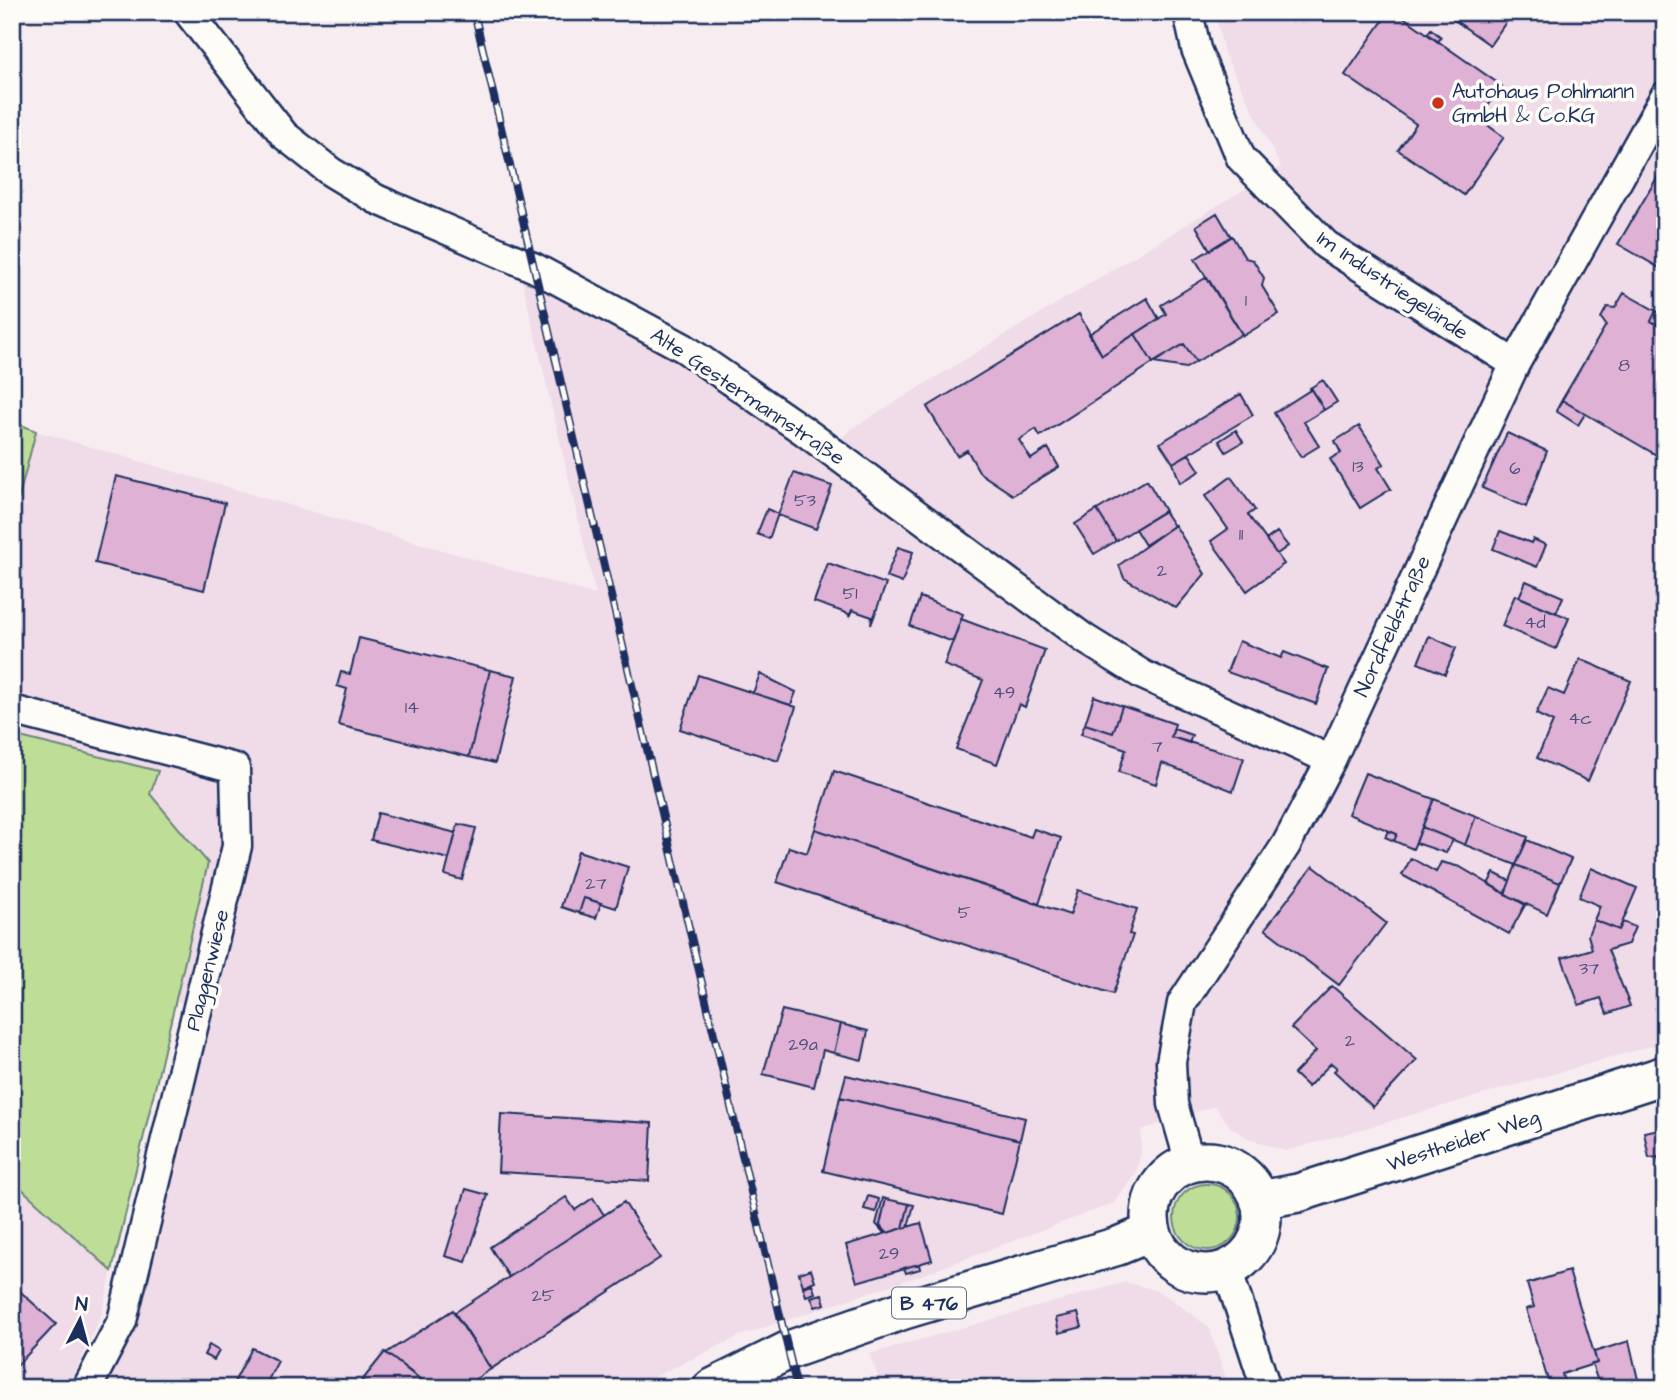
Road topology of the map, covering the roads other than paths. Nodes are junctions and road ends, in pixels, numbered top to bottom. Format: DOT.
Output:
graph roads {
  1 [pos="188,12"];
  2 [pos="1188,12"];
  3 [pos="1665,96"];
  4 [pos="1515,364"];
  5 [pos="12,710"];
  6 [pos="1331,760"];
  7 [pos="1665,1075"];
  8 [pos="1189,1163"];
  9 [pos="1259,1200"];
  10 [pos="1152,1232"];
  11 [pos="1227,1269"];
  12 [pos="87,1388"];
  13 [pos="712,1388"];
  14 [pos="1266,1388"];
  1 -- 6 [label="street, Alte Gestermannstraße"];
  2 -- 4 [label="street, Im Industriegelände"];
  3 -- 4 [label="street, Nordfeldstraße"];
  4 -- 6 [label="street, Nordfeldstraße"];
  5 -- 12 [label="street, Plaggenwiese"];
  6 -- 8 [label="street, Nordfeldstraße"];
  7 -- 9 [label="main road, Westheider Weg"];
  8 -- 9 [label="main road"];
  8 -- 10 [label="main road"];
  9 -- 11 [label="main road"];
  10 -- 11 [label="main road"];
  10 -- 13 [label="main road, B 476"];
  11 -- 14 [label="street"];
}
